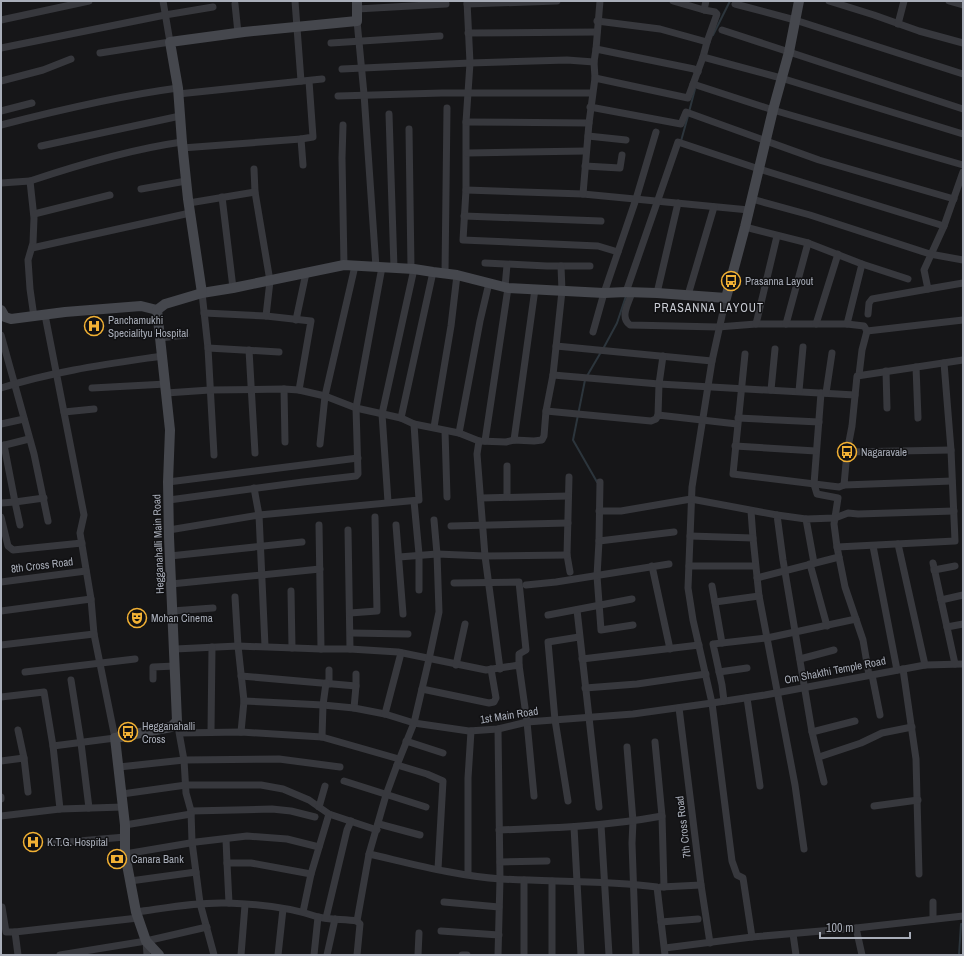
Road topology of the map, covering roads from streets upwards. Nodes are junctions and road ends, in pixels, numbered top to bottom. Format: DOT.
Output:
graph roads {
  1 [pos="89,1"];
  2 [pos="163,1"];
  3 [pos="295,1"];
  4 [pos="557,1"];
  5 [pos="600,1"];
  6 [pos="706,1"];
  7 [pos="799,1"];
  8 [pos="829,1"];
  9 [pos="904,1"];
  10 [pos="950,1"];
  11 [pos="677,2"];
  12 [pos="467,3"];
  13 [pos="235,4"];
  14 [pos="446,4"];
  15 [pos="736,4"];
  16 [pos="357,5"];
  17 [pos="963,5"];
  18 [pos="214,7"];
  19 [pos="704,10"];
  20 [pos="165,15"];
  21 [pos="1,20"];
  22 [pos="795,20"];
  23 [pos="357,21"];
  24 [pos="597,21"];
  25 [pos="898,24"];
  26 [pos="298,26"];
  27 [pos="722,30"];
  28 [pos="597,32"];
  29 [pos="238,33"];
  30 [pos="468,33"];
  31 [pos="440,36"];
  32 [pos="359,41"];
  33 [pos="170,42"];
  34 [pos="707,42"];
  35 [pos="331,43"];
  36 [pos="963,43"];
  37 [pos="1,48"];
  38 [pos="596,49"];
  39 [pos="789,52"];
  40 [pos="100,53"];
  41 [pos="703,56"];
  42 [pos="71,59"];
  43 [pos="594,62"];
  44 [pos="470,63"];
  45 [pos="361,68"];
  46 [pos="342,69"];
  47 [pos="698,72"];
  48 [pos="963,74"];
  49 [pos="595,78"];
  50 [pos="781,78"];
  51 [pos="322,79"];
  52 [pos="1,81"];
  53 [pos="305,81"];
  54 [pos="693,84"];
  55 [pos="178,91"];
  56 [pos="468,93"];
  57 [pos="592,93"];
  58 [pos="364,94"];
  59 [pos="338,96"];
  60 [pos="32,102"];
  61 [pos="590,107"];
  62 [pos="447,108"];
  63 [pos="963,109"];
  64 [pos="773,110"];
  65 [pos="1,111"];
  66 [pos="389,114"];
  67 [pos="180,116"];
  68 [pos="466,122"];
  69 [pos="589,123"];
  70 [pos="1,125"];
  71 [pos="343,125"];
  72 [pos="410,128"];
  73 [pos="656,132"];
  74 [pos="963,134"];
  75 [pos="588,136"];
  76 [pos="301,139"];
  77 [pos="626,140"];
  78 [pos="766,141"];
  79 [pos="182,145"];
  80 [pos="40,146"];
  81 [pos="586,151"];
  82 [pos="467,153"];
  83 [pos="622,156"];
  84 [pos="303,165"];
  85 [pos="963,165"];
  86 [pos="585,166"];
  87 [pos="254,169"];
  88 [pos="759,169"];
  89 [pos="963,172"];
  90 [pos="962,180"];
  91 [pos="30,181"];
  92 [pos="186,181"];
  93 [pos="1,183"];
  94 [pos="141,189"];
  95 [pos="466,190"];
  96 [pos="255,192"];
  97 [pos="583,194"];
  98 [pos="110,195"];
  99 [pos="222,198"];
  100 [pos="636,199"];
  101 [pos="752,199"];
  102 [pos="954,199"];
  103 [pos="660,201"];
  104 [pos="189,203"];
  105 [pos="678,203"];
  106 [pos="714,207"];
  107 [pos="749,210"];
  108 [pos="190,213"];
  109 [pos="34,214"];
  110 [pos="464,216"];
  111 [pos="601,220"];
  112 [pos="944,226"];
  113 [pos="745,227"];
  114 [pos="777,236"];
  115 [pos="808,243"];
  116 [pos="32,248"];
  117 [pos="618,252"];
  118 [pos="838,254"];
  119 [pos="930,254"];
  120 [pos="963,260"];
  121 [pos="485,263"];
  122 [pos="862,264"];
  123 [pos="344,265"];
  124 [pos="507,265"];
  125 [pos="355,266"];
  126 [pos="561,266"];
  127 [pos="590,266"];
  128 [pos="379,267"];
  129 [pos="394,268"];
  130 [pos="413,268"];
  131 [pos="433,272"];
  132 [pos="306,273"];
  133 [pos="445,274"];
  134 [pos="457,275"];
  135 [pos="908,279"];
  136 [pos="270,281"];
  137 [pos="489,283"];
  138 [pos="963,283"];
  139 [pos="507,287"];
  140 [pos="233,288"];
  141 [pos="535,289"];
  142 [pos="928,289"];
  143 [pos="562,291"];
  144 [pos="629,292"];
  145 [pos="202,293"];
  146 [pos="604,293"];
  147 [pos="657,293"];
  148 [pos="688,295"];
  149 [pos="726,298"];
  150 [pos="157,310"];
  151 [pos="204,313"];
  152 [pos="868,314"];
  153 [pos="46,315"];
  154 [pos="266,316"];
  155 [pos="2,317"];
  156 [pos="34,317"];
  157 [pos="296,320"];
  158 [pos="963,320"];
  159 [pos="756,324"];
  160 [pos="786,324"];
  161 [pos="816,324"];
  162 [pos="847,324"];
  163 [pos="718,327"];
  164 [pos="867,331"];
  165 [pos="593,332"];
  166 [pos="1,335"];
  167 [pos="186,335"];
  168 [pos="160,338"];
  169 [pos="556,346"];
  170 [pos="803,347"];
  171 [pos="208,348"];
  172 [pos="775,349"];
  173 [pos="249,350"];
  174 [pos="279,352"];
  175 [pos="832,353"];
  176 [pos="745,354"];
  177 [pos="162,356"];
  178 [pos="663,356"];
  179 [pos="963,360"];
  180 [pos="712,361"];
  181 [pos="944,363"];
  182 [pos="916,367"];
  183 [pos="886,372"];
  184 [pos="57,373"];
  185 [pos="553,375"];
  186 [pos="859,375"];
  187 [pos="14,384"];
  188 [pos="660,384"];
  189 [pos="708,387"];
  190 [pos="1,388"];
  191 [pos="92,388"];
  192 [pos="166,388"];
  193 [pos="251,389"];
  194 [pos="284,389"];
  195 [pos="741,389"];
  196 [pos="210,390"];
  197 [pos="299,390"];
  198 [pos="771,390"];
  199 [pos="799,392"];
  200 [pos="823,393"];
  201 [pos="855,394"];
  202 [pos="325,396"];
  203 [pos="356,408"];
  204 [pos="887,408"];
  205 [pos="94,409"];
  206 [pos="546,411"];
  207 [pos="64,412"];
  208 [pos="382,414"];
  209 [pos="658,415"];
  210 [pos="401,418"];
  211 [pos="918,418"];
  212 [pos="24,419"];
  213 [pos="702,421"];
  214 [pos="738,421"];
  215 [pos="818,422"];
  216 [pos="1,424"];
  217 [pos="414,424"];
  218 [pos="434,427"];
  219 [pos="445,431"];
  220 [pos="459,433"];
  221 [pos="29,439"];
  222 [pos="514,440"];
  223 [pos="482,441"];
  224 [pos="285,442"];
  225 [pos="320,444"];
  226 [pos="3,445"];
  227 [pos="736,446"];
  228 [pos="951,450"];
  229 [pos="816,451"];
  230 [pos="847,452"];
  231 [pos="255,453"];
  232 [pos="214,455"];
  233 [pos="358,458"];
  234 [pos="507,466"];
  235 [pos="569,476"];
  236 [pos="952,481"];
  237 [pos="168,482"];
  238 [pos="600,482"];
  239 [pos="814,484"];
  240 [pos="844,485"];
  241 [pos="254,488"];
  242 [pos="568,496"];
  243 [pos="448,497"];
  244 [pos="507,497"];
  245 [pos="44,498"];
  246 [pos="481,498"];
  247 [pos="692,499"];
  248 [pos="169,500"];
  249 [pos="414,501"];
  250 [pos="15,502"];
  251 [pos="388,502"];
  252 [pos="1,503"];
  253 [pos="599,511"];
  254 [pos="751,511"];
  255 [pos="954,511"];
  256 [pos="259,515"];
  257 [pos="777,515"];
  258 [pos="1,517"];
  259 [pos="375,517"];
  260 [pos="835,518"];
  261 [pos="806,519"];
  262 [pos="434,520"];
  263 [pos="48,521"];
  264 [pos="568,523"];
  265 [pos="20,525"];
  266 [pos="319,525"];
  267 [pos="396,525"];
  268 [pos="451,526"];
  269 [pos="483,526"];
  270 [pos="169,530"];
  271 [pos="348,530"];
  272 [pos="674,532"];
  273 [pos="690,536"];
  274 [pos="753,538"];
  275 [pos="599,541"];
  276 [pos="302,542"];
  277 [pos="82,543"];
  278 [pos="898,544"];
  279 [pos="260,546"];
  280 [pos="873,546"];
  281 [pos="837,547"];
  282 [pos="419,554"];
  283 [pos="437,554"];
  284 [pos="567,555"];
  285 [pos="170,556"];
  286 [pos="485,556"];
  287 [pos="839,556"];
  288 [pos="399,557"];
  289 [pos="933,563"];
  290 [pos="668,564"];
  291 [pos="812,564"];
  292 [pos="652,566"];
  293 [pos="689,566"];
  294 [pos="755,566"];
  295 [pos="955,566"];
  296 [pos="320,569"];
  297 [pos="934,570"];
  298 [pos="86,571"];
  299 [pos="785,571"];
  300 [pos="570,572"];
  301 [pos="263,575"];
  302 [pos="597,576"];
  303 [pos="757,578"];
  304 [pos="1,582"];
  305 [pos="454,582"];
  306 [pos="488,582"];
  307 [pos="171,584"];
  308 [pos="526,585"];
  309 [pos="712,586"];
  310 [pos="291,590"];
  311 [pos="419,590"];
  312 [pos="963,595"];
  313 [pos="759,596"];
  314 [pos="235,597"];
  315 [pos="632,599"];
  316 [pos="91,600"];
  317 [pos="941,600"];
  318 [pos="715,602"];
  319 [pos="600,605"];
  320 [pos="213,608"];
  321 [pos="577,610"];
  322 [pos="1,611"];
  323 [pos="172,611"];
  324 [pos="350,613"];
  325 [pos="403,614"];
  326 [pos="548,615"];
  327 [pos="856,619"];
  328 [pos="465,624"];
  329 [pos="963,624"];
  330 [pos="633,625"];
  331 [pos="827,626"];
  332 [pos="947,627"];
  333 [pos="796,631"];
  334 [pos="351,633"];
  335 [pos="94,634"];
  336 [pos="408,634"];
  337 [pos="579,637"];
  338 [pos="767,638"];
  339 [pos="722,643"];
  340 [pos="699,645"];
  341 [pos="1,646"];
  342 [pos="238,646"];
  343 [pos="264,646"];
  344 [pos="212,647"];
  345 [pos="292,648"];
  346 [pos="175,649"];
  347 [pos="321,649"];
  348 [pos="350,649"];
  349 [pos="670,649"];
  350 [pos="834,650"];
  351 [pos="401,653"];
  352 [pos="135,659"];
  353 [pos="429,659"];
  354 [pos="582,659"];
  355 [pos="800,659"];
  356 [pos="101,663"];
  357 [pos="955,664"];
  358 [pos="963,664"];
  359 [pos="456,665"];
  360 [pos="519,665"];
  361 [pos="925,665"];
  362 [pos="175,666"];
  363 [pos="747,668"];
  364 [pos="500,669"];
  365 [pos="900,669"];
  366 [pos="329,670"];
  367 [pos="491,670"];
  368 [pos="25,672"];
  369 [pos="719,672"];
  370 [pos="356,674"];
  371 [pos="706,674"];
  372 [pos="870,675"];
  373 [pos="241,676"];
  374 [pos="153,679"];
  375 [pos="71,680"];
  376 [pos="328,684"];
  377 [pos="356,686"];
  378 [pos="805,687"];
  379 [pos="585,688"];
  380 [pos="422,689"];
  381 [pos="778,693"];
  382 [pos="1,697"];
  383 [pos="747,698"];
  384 [pos="244,701"];
  385 [pos="724,702"];
  386 [pos="712,703"];
  387 [pos="323,705"];
  388 [pos="354,708"];
  389 [pos="679,708"];
  390 [pos="384,714"];
  391 [pos="880,715"];
  392 [pos="589,718"];
  393 [pos="555,720"];
  394 [pos="177,721"];
  395 [pos="855,721"];
  396 [pos="527,722"];
  397 [pos="414,723"];
  398 [pos="912,727"];
  399 [pos="498,729"];
  400 [pos="18,730"];
  401 [pos="471,731"];
  402 [pos="211,732"];
  403 [pos="241,732"];
  404 [pos="812,732"];
  405 [pos="180,733"];
  406 [pos="322,737"];
  407 [pos="115,738"];
  408 [pos="406,741"];
  409 [pos="655,742"];
  410 [pos="81,743"];
  411 [pos="53,746"];
  412 [pos="627,747"];
  413 [pos="443,753"];
  414 [pos="819,757"];
  415 [pos="24,758"];
  416 [pos="184,760"];
  417 [pos="1,761"];
  418 [pos="398,762"];
  419 [pos="119,767"];
  420 [pos="340,767"];
  421 [pos="344,781"];
  422 [pos="824,782"];
  423 [pos="186,785"];
  424 [pos="325,786"];
  425 [pos="760,786"];
  426 [pos="28,792"];
  427 [pos="122,794"];
  428 [pos="386,795"];
  429 [pos="534,796"];
  430 [pos="918,800"];
  431 [pos="568,802"];
  432 [pos="874,806"];
  433 [pos="123,807"];
  434 [pos="319,807"];
  435 [pos="426,807"];
  436 [pos="599,807"];
  437 [pos="89,808"];
  438 [pos="60,809"];
  439 [pos="191,812"];
  440 [pos="329,814"];
  441 [pos="1,816"];
  442 [pos="662,816"];
  443 [pos="315,817"];
  444 [pos="351,821"];
  445 [pos="633,821"];
  446 [pos="125,825"];
  447 [pos="601,825"];
  448 [pos="574,826"];
  449 [pos="378,827"];
  450 [pos="499,830"];
  451 [pos="420,834"];
  452 [pos="125,837"];
  453 [pos="226,840"];
  454 [pos="192,842"];
  455 [pos="56,843"];
  456 [pos="319,847"];
  457 [pos="804,849"];
  458 [pos="126,854"];
  459 [pos="369,854"];
  460 [pos="546,861"];
  461 [pos="500,862"];
  462 [pos="227,863"];
  463 [pos="438,869"];
  464 [pos="196,872"];
  465 [pos="312,874"];
  466 [pos="468,874"];
  467 [pos="919,874"];
  468 [pos="500,879"];
  469 [pos="524,880"];
  470 [pos="130,881"];
  471 [pos="552,881"];
  472 [pos="578,882"];
  473 [pos="604,883"];
  474 [pos="633,884"];
  475 [pos="701,885"];
  476 [pos="661,887"];
  477 [pos="444,902"];
  478 [pos="933,902"];
  479 [pos="229,903"];
  480 [pos="200,904"];
  481 [pos="245,905"];
  482 [pos="2,907"];
  483 [pos="500,907"];
  484 [pos="282,909"];
  485 [pos="303,912"];
  486 [pos="137,915"];
  487 [pos="318,916"];
  488 [pos="963,916"];
  489 [pos="326,918"];
  490 [pos="335,919"];
  491 [pos="698,919"];
  492 [pos="934,919"];
  493 [pos="357,921"];
  494 [pos="661,922"];
  495 [pos="207,927"];
  496 [pos="856,928"];
  497 [pos="441,931"];
  498 [pos="15,932"];
  499 [pos="419,933"];
  500 [pos="793,934"];
  501 [pos="499,935"];
  502 [pos="752,937"];
  503 [pos="146,941"];
  504 [pos="710,943"];
  505 [pos="665,952"];
  506 [pos="90,953"];
  507 [pos="18,955"];
  508 [pos="62,955"];
  509 [pos="147,955"];
  510 [pos="159,955"];
  511 [pos="214,955"];
  512 [pos="241,955"];
  513 [pos="278,955"];
  514 [pos="314,955"];
  515 [pos="327,955"];
  516 [pos="358,955"];
  517 [pos="418,955"];
  518 [pos="462,955"];
  519 [pos="467,955"];
  520 [pos="498,955"];
  521 [pos="524,955"];
  522 [pos="552,955"];
  523 [pos="581,955"];
  524 [pos="609,955"];
  525 [pos="636,955"];
  526 [pos="796,955"];
  527 [pos="862,955"];
  1 -- 21 [label="street"];
  2 -- 20 [label="street"];
  3 -- 26 [label="street"];
  4 -- 12 [label="street"];
  5 -- 24 [label="street"];
  6 -- 19 [label="street"];
  7 -- 22 [label="street"];
  8 -- 25 [label="street"];
  9 -- 25 [label="street"];
  10 -- 17 [label="street"];
  11 -- 19 [label="street"];
  12 -- 30 [label="street"];
  13 -- 29 [label="street"];
  14 -- 16 [label="street"];
  15 -- 22 [label="street"];
  16 -- 23 [label="street"];
  18 -- 20 [label="street"];
  19 -- 34 [label="street"];
  20 -- 33 [label="street"];
  20 -- 37 [label="street"];
  22 -- 39 [label="street"];
  22 -- 48 [label="street"];
  23 -- 26 [label="street"];
  23 -- 32 [label="street"];
  24 -- 28 [label="street"];
  24 -- 34 [label="street"];
  25 -- 36 [label="street"];
  26 -- 29 [label="street"];
  26 -- 53 [label="street"];
  27 -- 39 [label="street"];
  28 -- 30 [label="street"];
  28 -- 38 [label="street"];
  29 -- 33 [label="street"];
  30 -- 44 [label="street"];
  31 -- 32 [label="street"];
  32 -- 35 [label="street"];
  32 -- 45 [label="street"];
  33 -- 40 [label="street"];
  33 -- 55 [label="street"];
  34 -- 41 [label="street"];
  38 -- 43 [label="street"];
  38 -- 47 [label="street"];
  39 -- 50 [label="street"];
  39 -- 63 [label="street"];
  41 -- 47 [label="street"];
  41 -- 50 [label="street"];
  42 -- 52 [label="street"];
  43 -- 44 [label="street"];
  43 -- 49 [label="street"];
  44 -- 45 [label="street"];
  44 -- 56 [label="street"];
  45 -- 46 [label="street"];
  45 -- 58 [label="street"];
  47 -- 54 [label="street"];
  49 -- 54 [label="street"];
  49 -- 57 [label="street"];
  50 -- 64 [label="street"];
  50 -- 74 [label="street"];
  51 -- 53 [label="street"];
  53 -- 55 [label="street"];
  53 -- 76 [label="street"];
  54 -- 64 [label="street"];
  55 -- 67 [label="street"];
  55 -- 70 [label="street"];
  56 -- 57 [label="street"];
  56 -- 58 [label="street"];
  56 -- 68 [label="street"];
  57 -- 61 [label="street"];
  58 -- 59 [label="street"];
  58 -- 128 [label="street"];
  60 -- 65 [label="street"];
  61 -- 69 [label="street"];
  61 -- 78 [label="street"];
  62 -- 133 [label="street"];
  64 -- 78 [label="street"];
  64 -- 85 [label="street"];
  66 -- 129 [label="street"];
  67 -- 79 [label="street"];
  67 -- 80 [label="street"];
  68 -- 69 [label="street"];
  68 -- 82 [label="street"];
  69 -- 75 [label="street"];
  71 -- 123 [label="street"];
  72 -- 130 [label="street"];
  73 -- 100 [label="street"];
  75 -- 77 [label="street"];
  75 -- 81 [label="street"];
  76 -- 79 [label="street"];
  76 -- 84 [label="street"];
  78 -- 88 [label="street"];
  78 -- 102 [label="street"];
  79 -- 91 [label="street"];
  79 -- 92 [label="street"];
  81 -- 82 [label="street"];
  81 -- 86 [label="street"];
  82 -- 95 [label="street"];
  83 -- 86 [label="street"];
  86 -- 97 [label="street"];
  87 -- 96 [label="street"];
  88 -- 101 [label="street"];
  88 -- 103 [label="street"];
  88 -- 112 [label="street"];
  89 -- 90 [label="street"];
  90 -- 102 [label="street"];
  91 -- 93 [label="street"];
  91 -- 109 [label="street"];
  92 -- 94 [label="street"];
  92 -- 104 [label="street"];
  95 -- 97 [label="street"];
  95 -- 110 [label="street"];
  96 -- 99 [label="street"];
  96 -- 136 [label="street"];
  97 -- 100 [label="street"];
  98 -- 109 [label="street"];
  99 -- 104 [label="street"];
  99 -- 140 [label="street"];
  100 -- 103 [label="street"];
  100 -- 117 [label="street"];
  101 -- 107 [label="street"];
  101 -- 119 [label="street"];
  102 -- 112 [label="street"];
  103 -- 105 [label="street"];
  103 -- 144 [label="street"];
  104 -- 108 [label="street"];
  105 -- 106 [label="street"];
  105 -- 147 [label="street"];
  106 -- 107 [label="street"];
  106 -- 148 [label="street"];
  107 -- 113 [label="street"];
  108 -- 116 [label="street"];
  108 -- 145 [label="street"];
  109 -- 116 [label="street"];
  110 -- 111 [label="street"];
  110 -- 117 [label="street"];
  112 -- 119 [label="street"];
  113 -- 114 [label="street"];
  113 -- 149 [label="street"];
  114 -- 115 [label="street"];
  114 -- 159 [label="street"];
  115 -- 118 [label="street"];
  115 -- 160 [label="street"];
  116 -- 156 [label="street"];
  117 -- 146 [label="street"];
  118 -- 122 [label="street"];
  118 -- 161 [label="street"];
  119 -- 120 [label="street"];
  119 -- 142 [label="street"];
  121 -- 124 [label="street"];
  122 -- 135 [label="street"];
  122 -- 162 [label="street"];
  123 -- 125 [label="street"];
  123 -- 132 [label="street"];
  124 -- 126 [label="street"];
  124 -- 139 [label="street"];
  125 -- 128 [label="street"];
  125 -- 202 [label="street"];
  126 -- 127 [label="street"];
  126 -- 143 [label="street"];
  128 -- 129 [label="street"];
  128 -- 203 [label="street"];
  129 -- 130 [label="street"];
  130 -- 131 [label="street"];
  130 -- 208 [label="street"];
  131 -- 133 [label="street"];
  131 -- 210 [label="street"];
  132 -- 136 [label="street"];
  132 -- 157 [label="street"];
  133 -- 134 [label="street"];
  134 -- 137 [label="street"];
  134 -- 218 [label="street"];
  136 -- 140 [label="street"];
  136 -- 154 [label="street"];
  137 -- 139 [label="street"];
  137 -- 220 [label="street"];
  138 -- 142 [label="street"];
  139 -- 141 [label="street"];
  139 -- 223 [label="street"];
  140 -- 145 [label="street"];
  141 -- 143 [label="street"];
  141 -- 222 [label="street"];
  142 -- 152 [label="street"];
  143 -- 146 [label="street"];
  143 -- 169 [label="street"];
  144 -- 146 [label="street"];
  144 -- 147 [label="street"];
  144 -- 163 [label="street"];
  145 -- 150 [label="street"];
  145 -- 151 [label="street"];
  146 -- 165 [label="street"];
  147 -- 148 [label="street"];
  148 -- 149 [label="street"];
  149 -- 163 [label="street"];
  150 -- 153 [label="street"];
  150 -- 168 [label="street, Hegganahalli Main Road"];
  151 -- 154 [label="street"];
  151 -- 171 [label="street"];
  153 -- 156 [label="street"];
  153 -- 184 [label="street"];
  154 -- 157 [label="street"];
  155 -- 156 [label="street"];
  157 -- 197 [label="street"];
  158 -- 164 [label="street"];
  159 -- 160 [label="street"];
  159 -- 163 [label="street"];
  160 -- 161 [label="street"];
  161 -- 162 [label="street"];
  162 -- 164 [label="street"];
  163 -- 180 [label="street"];
  164 -- 186 [label="street"];
  166 -- 187 [label="street"];
  167 -- 168 [label="street"];
  168 -- 177 [label="street, Hegganahalli Main Road"];
  169 -- 178 [label="street"];
  169 -- 185 [label="street"];
  170 -- 199 [label="street"];
  171 -- 173 [label="street"];
  171 -- 196 [label="street"];
  172 -- 198 [label="street"];
  173 -- 174 [label="street"];
  173 -- 193 [label="street"];
  175 -- 200 [label="street"];
  176 -- 195 [label="street"];
  177 -- 184 [label="street"];
  177 -- 192 [label="street, Hegganahalli Main Road"];
  178 -- 180 [label="street"];
  178 -- 188 [label="street"];
  179 -- 181 [label="street"];
  180 -- 189 [label="street"];
  181 -- 182 [label="street"];
  181 -- 228 [label="street"];
  182 -- 183 [label="street"];
  182 -- 211 [label="street"];
  183 -- 186 [label="street"];
  183 -- 204 [label="street"];
  184 -- 187 [label="street"];
  184 -- 207 [label="street"];
  185 -- 188 [label="street"];
  185 -- 206 [label="street"];
  186 -- 201 [label="street"];
  187 -- 190 [label="street"];
  187 -- 212 [label="street"];
  188 -- 189 [label="street"];
  188 -- 209 [label="street"];
  189 -- 195 [label="street"];
  189 -- 213 [label="street"];
  191 -- 192 [label="street"];
  192 -- 196 [label="street"];
  192 -- 237 [label="street, Hegganahalli Main Road"];
  193 -- 194 [label="street"];
  193 -- 196 [label="street"];
  193 -- 231 [label="street"];
  194 -- 197 [label="street"];
  194 -- 224 [label="street"];
  195 -- 198 [label="street"];
  195 -- 214 [label="street"];
  196 -- 232 [label="street"];
  197 -- 202 [label="street"];
  198 -- 199 [label="street"];
  199 -- 200 [label="street"];
  200 -- 201 [label="street"];
  200 -- 215 [label="street"];
  201 -- 230 [label="street"];
  202 -- 203 [label="street"];
  202 -- 225 [label="street"];
  203 -- 208 [label="street"];
  203 -- 233 [label="street"];
  205 -- 207 [label="street"];
  206 -- 209 [label="street"];
  206 -- 222 [label="street"];
  207 -- 277 [label="street"];
  208 -- 210 [label="street"];
  208 -- 251 [label="street"];
  209 -- 213 [label="street"];
  210 -- 217 [label="street"];
  212 -- 216 [label="street"];
  212 -- 221 [label="street"];
  213 -- 214 [label="street"];
  213 -- 247 [label="street"];
  214 -- 215 [label="street"];
  214 -- 227 [label="street"];
  215 -- 229 [label="street"];
  217 -- 218 [label="street"];
  217 -- 249 [label="street"];
  218 -- 219 [label="street"];
  219 -- 220 [label="street"];
  219 -- 243 [label="street"];
  220 -- 223 [label="street"];
  221 -- 226 [label="street"];
  221 -- 245 [label="street"];
  222 -- 223 [label="street"];
  223 -- 246 [label="street"];
  226 -- 250 [label="street"];
  227 -- 229 [label="street"];
  227 -- 239 [label="street"];
  228 -- 230 [label="street"];
  228 -- 236 [label="street"];
  229 -- 239 [label="street"];
  230 -- 240 [label="street"];
  233 -- 237 [label="street"];
  233 -- 241 [label="street"];
  234 -- 244 [label="street"];
  235 -- 242 [label="street"];
  236 -- 240 [label="street"];
  236 -- 255 [label="street"];
  237 -- 248 [label="street, Hegganahalli Main Road"];
  238 -- 253 [label="street"];
  239 -- 240 [label="street"];
  239 -- 260 [label="street"];
  241 -- 248 [label="street"];
  241 -- 256 [label="street"];
  242 -- 244 [label="street"];
  242 -- 264 [label="street"];
  244 -- 246 [label="street"];
  245 -- 250 [label="street"];
  245 -- 263 [label="street"];
  246 -- 269 [label="street"];
  247 -- 253 [label="street"];
  247 -- 254 [label="street"];
  247 -- 273 [label="street"];
  248 -- 270 [label="street, Hegganahalli Main Road"];
  249 -- 251 [label="street"];
  249 -- 282 [label="street"];
  250 -- 252 [label="street"];
  250 -- 265 [label="street"];
  251 -- 256 [label="street"];
  253 -- 275 [label="street"];
  254 -- 257 [label="street"];
  254 -- 274 [label="street"];
  255 -- 260 [label="street"];
  255 -- 278 [label="street"];
  256 -- 270 [label="street"];
  256 -- 279 [label="street"];
  257 -- 261 [label="street"];
  257 -- 299 [label="street"];
  258 -- 277 [label="street"];
  259 -- 324 [label="street"];
  260 -- 261 [label="street"];
  260 -- 281 [label="street"];
  261 -- 291 [label="street"];
  262 -- 283 [label="street"];
  264 -- 269 [label="street"];
  264 -- 284 [label="street"];
  266 -- 296 [label="street"];
  267 -- 288 [label="street"];
  268 -- 269 [label="street"];
  269 -- 286 [label="street"];
  270 -- 285 [label="street, Hegganahalli Main Road"];
  271 -- 324 [label="street"];
  272 -- 275 [label="street"];
  273 -- 274 [label="street"];
  273 -- 293 [label="street"];
  274 -- 294 [label="street"];
  275 -- 302 [label="street"];
  276 -- 279 [label="street"];
  277 -- 298 [label="street"];
  278 -- 280 [label="street"];
  278 -- 361 [label="street"];
  279 -- 285 [label="street"];
  279 -- 301 [label="street"];
  280 -- 281 [label="street"];
  280 -- 365 [label="street"];
  281 -- 287 [label="street"];
  282 -- 283 [label="street"];
  282 -- 288 [label="street"];
  282 -- 311 [label="street"];
  283 -- 286 [label="street"];
  283 -- 353 [label="street"];
  284 -- 286 [label="street"];
  284 -- 300 [label="street"];
  285 -- 307 [label="street, Hegganahalli Main Road"];
  286 -- 306 [label="street"];
  287 -- 291 [label="street"];
  287 -- 327 [label="street"];
  288 -- 325 [label="street"];
  289 -- 297 [label="street"];
  290 -- 292 [label="street"];
  291 -- 299 [label="street"];
  291 -- 331 [label="street"];
  292 -- 302 [label="street"];
  292 -- 349 [label="street"];
  293 -- 294 [label="street"];
  293 -- 340 [label="street"];
  294 -- 303 [label="street"];
  295 -- 297 [label="street"];
  296 -- 301 [label="street"];
  296 -- 347 [label="street"];
  297 -- 317 [label="street"];
  298 -- 304 [label="street, 8th Cross Road"];
  298 -- 316 [label="street"];
  299 -- 303 [label="street"];
  299 -- 333 [label="street"];
  301 -- 307 [label="street"];
  301 -- 343 [label="street"];
  302 -- 308 [label="street"];
  302 -- 319 [label="street"];
  303 -- 313 [label="street"];
  305 -- 306 [label="street"];
  306 -- 360 [label="street"];
  306 -- 364 [label="street"];
  307 -- 323 [label="street, Hegganahalli Main Road"];
  309 -- 318 [label="street"];
  310 -- 345 [label="street"];
  312 -- 317 [label="street"];
  313 -- 318 [label="street"];
  313 -- 338 [label="street"];
  314 -- 342 [label="street"];
  315 -- 319 [label="street"];
  316 -- 322 [label="street"];
  316 -- 335 [label="street"];
  317 -- 332 [label="street"];
  318 -- 339 [label="street"];
  319 -- 321 [label="street"];
  319 -- 330 [label="street"];
  320 -- 323 [label="street"];
  321 -- 326 [label="street"];
  321 -- 337 [label="street"];
  323 -- 346 [label="street, Hegganahalli Main Road"];
  324 -- 334 [label="street"];
  327 -- 331 [label="street"];
  327 -- 372 [label="street"];
  328 -- 359 [label="street"];
  329 -- 332 [label="street"];
  331 -- 333 [label="street"];
  332 -- 357 [label="street"];
  333 -- 338 [label="street"];
  333 -- 355 [label="street"];
  334 -- 336 [label="street"];
  334 -- 348 [label="street"];
  335 -- 341 [label="street"];
  335 -- 356 [label="street"];
  337 -- 354 [label="street"];
  337 -- 393 [label="street"];
  338 -- 339 [label="street"];
  338 -- 381 [label="street"];
  339 -- 369 [label="street"];
  340 -- 349 [label="street"];
  340 -- 371 [label="street"];
  342 -- 343 [label="street"];
  342 -- 344 [label="street"];
  342 -- 373 [label="street"];
  343 -- 345 [label="street"];
  344 -- 346 [label="street"];
  344 -- 402 [label="street"];
  345 -- 347 [label="street"];
  346 -- 362 [label="street, Hegganahalli Main Road"];
  347 -- 348 [label="street"];
  348 -- 351 [label="street"];
  349 -- 354 [label="street"];
  350 -- 355 [label="street"];
  351 -- 353 [label="street"];
  351 -- 390 [label="street"];
  352 -- 356 [label="street"];
  353 -- 359 [label="street"];
  353 -- 380 [label="street"];
  354 -- 379 [label="street"];
  355 -- 378 [label="street"];
  356 -- 368 [label="street"];
  356 -- 407 [label="street"];
  357 -- 358 [label="street, Om Shakthi Temple Road"];
  357 -- 361 [label="street, Om Shakthi Temple Road"];
  359 -- 367 [label="street"];
  360 -- 364 [label="street"];
  360 -- 396 [label="street"];
  361 -- 365 [label="street, Om Shakthi Temple Road"];
  362 -- 374 [label="street"];
  362 -- 394 [label="street, Hegganahalli Main Road"];
  363 -- 369 [label="street"];
  364 -- 367 [label="street"];
  365 -- 372 [label="street, Om Shakthi Temple Road"];
  365 -- 398 [label="street"];
  366 -- 376 [label="street"];
  367 -- 380 [label="street"];
  369 -- 385 [label="street"];
  370 -- 377 [label="street"];
  371 -- 379 [label="street"];
  371 -- 386 [label="street"];
  372 -- 378 [label="street, Om Shakthi Temple Road"];
  372 -- 391 [label="street"];
  373 -- 376 [label="street"];
  373 -- 384 [label="street"];
  375 -- 410 [label="street"];
  376 -- 377 [label="street"];
  376 -- 387 [label="street"];
  377 -- 388 [label="street"];
  378 -- 381 [label="street, Om Shakthi Temple Road"];
  378 -- 404 [label="street"];
  379 -- 392 [label="street"];
  380 -- 397 [label="street"];
  381 -- 383 [label="street, Om Shakthi Temple Road"];
  381 -- 457 [label="street"];
  382 -- 411 [label="street"];
  383 -- 385 [label="street, Om Shakthi Temple Road"];
  383 -- 425 [label="street"];
  384 -- 387 [label="street, 1st Main Road"];
  384 -- 403 [label="street"];
  385 -- 386 [label="street, Om Shakthi Temple Road"];
  386 -- 389 [label="street, 1st Main Road"];
  386 -- 502 [label="street"];
  387 -- 388 [label="street, 1st Main Road"];
  387 -- 406 [label="street"];
  388 -- 390 [label="street, 1st Main Road"];
  389 -- 392 [label="street, 1st Main Road"];
  389 -- 475 [label="street, 7th Cross Road"];
  390 -- 397 [label="street, 1st Main Road"];
  392 -- 393 [label="street, 1st Main Road"];
  392 -- 436 [label="street"];
  393 -- 396 [label="street, 1st Main Road"];
  393 -- 431 [label="street"];
  394 -- 405 [label="street"];
  394 -- 407 [label="street"];
  395 -- 404 [label="street"];
  396 -- 399 [label="street, 1st Main Road"];
  396 -- 429 [label="street"];
  397 -- 401 [label="street, 1st Main Road"];
  397 -- 408 [label="street"];
  398 -- 414 [label="street"];
  398 -- 430 [label="street"];
  399 -- 401 [label="street, 1st Main Road"];
  399 -- 450 [label="street"];
  400 -- 415 [label="street"];
  401 -- 466 [label="street"];
  402 -- 403 [label="street"];
  402 -- 405 [label="street"];
  403 -- 406 [label="street"];
  404 -- 414 [label="street"];
  405 -- 416 [label="street"];
  406 -- 418 [label="street"];
  407 -- 410 [label="street"];
  407 -- 419 [label="street"];
  408 -- 413 [label="street"];
  408 -- 418 [label="street"];
  409 -- 442 [label="street"];
  410 -- 411 [label="street"];
  410 -- 437 [label="street"];
  411 -- 438 [label="street"];
  412 -- 445 [label="street"];
  414 -- 422 [label="street"];
  415 -- 417 [label="street"];
  415 -- 426 [label="street"];
  416 -- 419 [label="street"];
  416 -- 420 [label="street"];
  416 -- 423 [label="street"];
  418 -- 428 [label="street"];
  418 -- 463 [label="street"];
  419 -- 427 [label="street"];
  421 -- 428 [label="street"];
  423 -- 427 [label="street"];
  423 -- 434 [label="street"];
  423 -- 439 [label="street"];
  424 -- 434 [label="street"];
  427 -- 433 [label="street"];
  428 -- 435 [label="street"];
  428 -- 449 [label="street"];
  430 -- 432 [label="street"];
  430 -- 467 [label="street"];
  433 -- 437 [label="street"];
  433 -- 446 [label="street"];
  434 -- 440 [label="street"];
  437 -- 438 [label="street"];
  438 -- 441 [label="street"];
  439 -- 443 [label="street"];
  439 -- 446 [label="street"];
  439 -- 454 [label="street"];
  440 -- 444 [label="street"];
  440 -- 456 [label="street"];
  442 -- 445 [label="street"];
  442 -- 476 [label="street"];
  444 -- 449 [label="street"];
  444 -- 489 [label="street"];
  445 -- 447 [label="street"];
  445 -- 474 [label="street"];
  446 -- 452 [label="street"];
  447 -- 448 [label="street"];
  447 -- 473 [label="street"];
  448 -- 450 [label="street"];
  448 -- 472 [label="street"];
  449 -- 451 [label="street"];
  449 -- 459 [label="street"];
  450 -- 461 [label="street"];
  452 -- 455 [label="street"];
  452 -- 458 [label="street"];
  453 -- 454 [label="street"];
  453 -- 456 [label="street"];
  453 -- 462 [label="street"];
  454 -- 458 [label="street"];
  454 -- 464 [label="street"];
  456 -- 465 [label="street"];
  458 -- 470 [label="street"];
  459 -- 463 [label="street"];
  459 -- 493 [label="street"];
  460 -- 461 [label="street"];
  461 -- 468 [label="street"];
  462 -- 465 [label="street"];
  462 -- 479 [label="street"];
  463 -- 466 [label="street"];
  464 -- 470 [label="street"];
  464 -- 480 [label="street"];
  465 -- 485 [label="street"];
  466 -- 468 [label="street"];
  468 -- 469 [label="street"];
  468 -- 483 [label="street"];
  469 -- 471 [label="street"];
  469 -- 521 [label="street"];
  470 -- 486 [label="street"];
  471 -- 472 [label="street"];
  471 -- 522 [label="street"];
  472 -- 473 [label="street"];
  472 -- 523 [label="street"];
  473 -- 474 [label="street"];
  473 -- 524 [label="street"];
  474 -- 476 [label="street"];
  474 -- 525 [label="street"];
  475 -- 476 [label="street"];
  475 -- 504 [label="street, 7th Cross Road"];
  476 -- 494 [label="street"];
  477 -- 483 [label="street"];
  478 -- 492 [label="street"];
  479 -- 480 [label="street"];
  479 -- 481 [label="street"];
  480 -- 486 [label="street"];
  480 -- 495 [label="street"];
  481 -- 484 [label="street"];
  481 -- 512 [label="street"];
  482 -- 498 [label="street"];
  483 -- 501 [label="street"];
  484 -- 485 [label="street"];
  484 -- 513 [label="street"];
  485 -- 487 [label="street"];
  486 -- 498 [label="street"];
  486 -- 503 [label="street"];
  487 -- 489 [label="street"];
  487 -- 514 [label="street"];
  488 -- 492 [label="street"];
  489 -- 490 [label="street"];
  490 -- 493 [label="street"];
  490 -- 515 [label="street"];
  491 -- 494 [label="street"];
  492 -- 496 [label="street"];
  493 -- 516 [label="street"];
  494 -- 505 [label="street"];
  495 -- 503 [label="street"];
  495 -- 511 [label="street"];
  496 -- 500 [label="street"];
  496 -- 527 [label="street"];
  497 -- 501 [label="street"];
  498 -- 507 [label="street"];
  499 -- 517 [label="street"];
  500 -- 502 [label="street"];
  500 -- 526 [label="street"];
  501 -- 520 [label="street"];
  502 -- 504 [label="street"];
  503 -- 506 [label="street"];
  503 -- 509 [label="street"];
  503 -- 510 [label="street"];
  504 -- 505 [label="street"];
  506 -- 508 [label="street"];
  518 -- 519 [label="street"];
}
